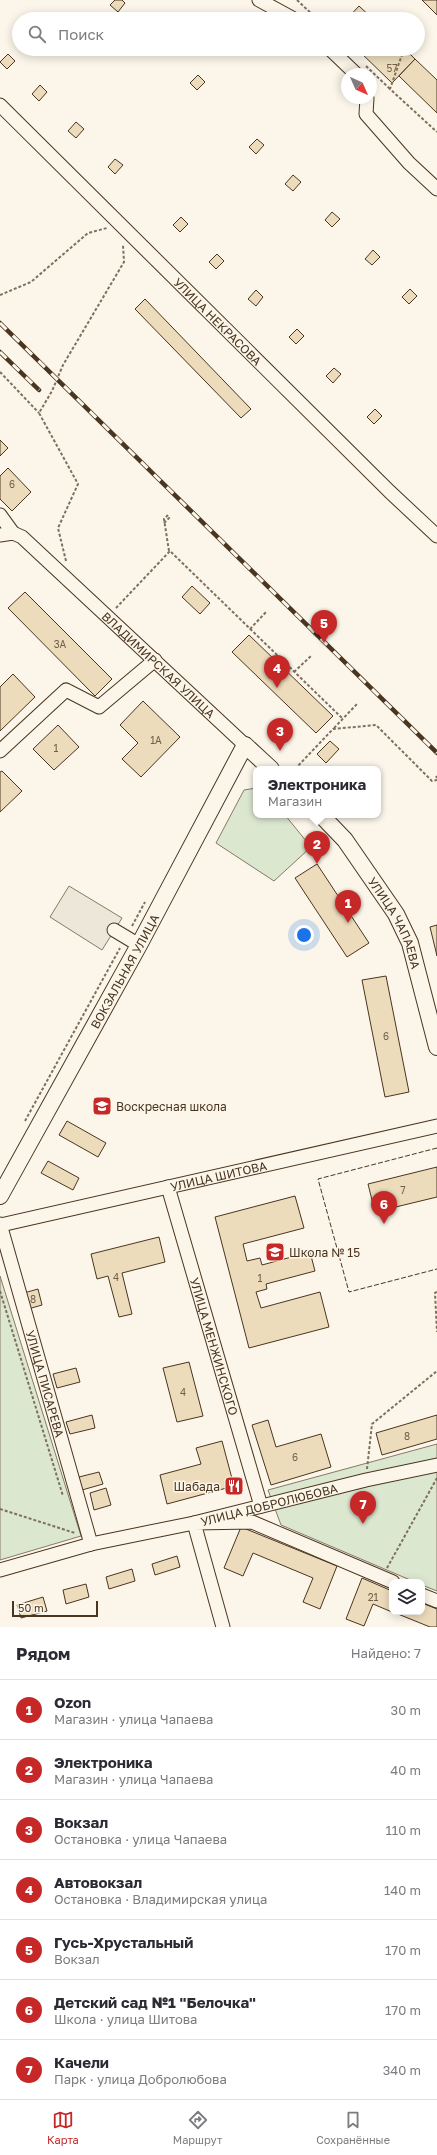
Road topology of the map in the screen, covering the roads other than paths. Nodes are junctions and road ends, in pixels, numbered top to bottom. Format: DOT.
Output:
graph roads {
  1 [pos="259,0"];
  2 [pos="281,12"];
  3 [pos="340,56"];
  4 [pos="358,68"];
  5 [pos="367,104"];
  6 [pos="0,105"];
  7 [pos="437,188"];
  8 [pos="0,515"];
  9 [pos="13,532"];
  10 [pos="0,535"];
  11 [pos="437,536"];
  12 [pos="155,660"];
  13 [pos="245,745"];
  14 [pos="0,751"];
  15 [pos="268,766"];
  16 [pos="324,818"];
  17 [pos="114,930"];
  18 [pos="133,941"];
  19 [pos="437,1047"];
  20 [pos="437,1126"];
  21 [pos="168,1186"];
  22 [pos="0,1196"];
  23 [pos="0,1224"];
  24 [pos="437,1466"];
  25 [pos="261,1506"];
  26 [pos="194,1523"];
  27 [pos="91,1544"];
  28 [pos="0,1570"];
  29 [pos="387,1580"];
  30 [pos="425,1595"];
  31 [pos="437,1601"];
  32 [pos="223,1627"];
  1 -- 2 [label="street"];
  3 -- 4 [label="street"];
  5 -- 7 [label="street"];
  6 -- 11 [label="street, УЛИЦА НЕКРАСОВА"];
  8 -- 9 [label="street"];
  9 -- 10 [label="street"];
  9 -- 12 [label="street, ВЛАДИМИРСКАЯ УЛИЦА"];
  12 -- 13 [label="street, ВЛАДИМИРСКАЯ УЛИЦА"];
  12 -- 14 [label="street"];
  13 -- 15 [label="main road"];
  13 -- 18 [label="main road, ВОКЗАЛЬНАЯ УЛИЦА"];
  16 -- 19 [label="main road, УЛИЦА ЧАПАЕВА"];
  17 -- 18 [label="street"];
  18 -- 22 [label="main road, ВОКЗАЛЬНАЯ УЛИЦА"];
  20 -- 21 [label="street, УЛИЦА ШИТОВА"];
  21 -- 23 [label="street, УЛИЦА ШИТОВА"];
  21 -- 25 [label="street, УЛИЦА МЕНЖИНСКОГО"];
  23 -- 27 [label="street, УЛИЦА ПИСАРЕВА"];
  24 -- 25 [label="street, УЛИЦА ДОБРОЛЮБОВА"];
  25 -- 26 [label="street, УЛИЦА ДОБРОЛЮБОВА"];
  26 -- 27 [label="street, УЛИЦА ДОБРОЛЮБОВА"];
  26 -- 29 [label="street, УЛИЦА ДОБРОЛЮБОВА"];
  26 -- 32 [label="street"];
  27 -- 28 [label="street, УЛИЦА ДОБРОЛЮБОВА"];
  30 -- 31 [label="street"];
}
